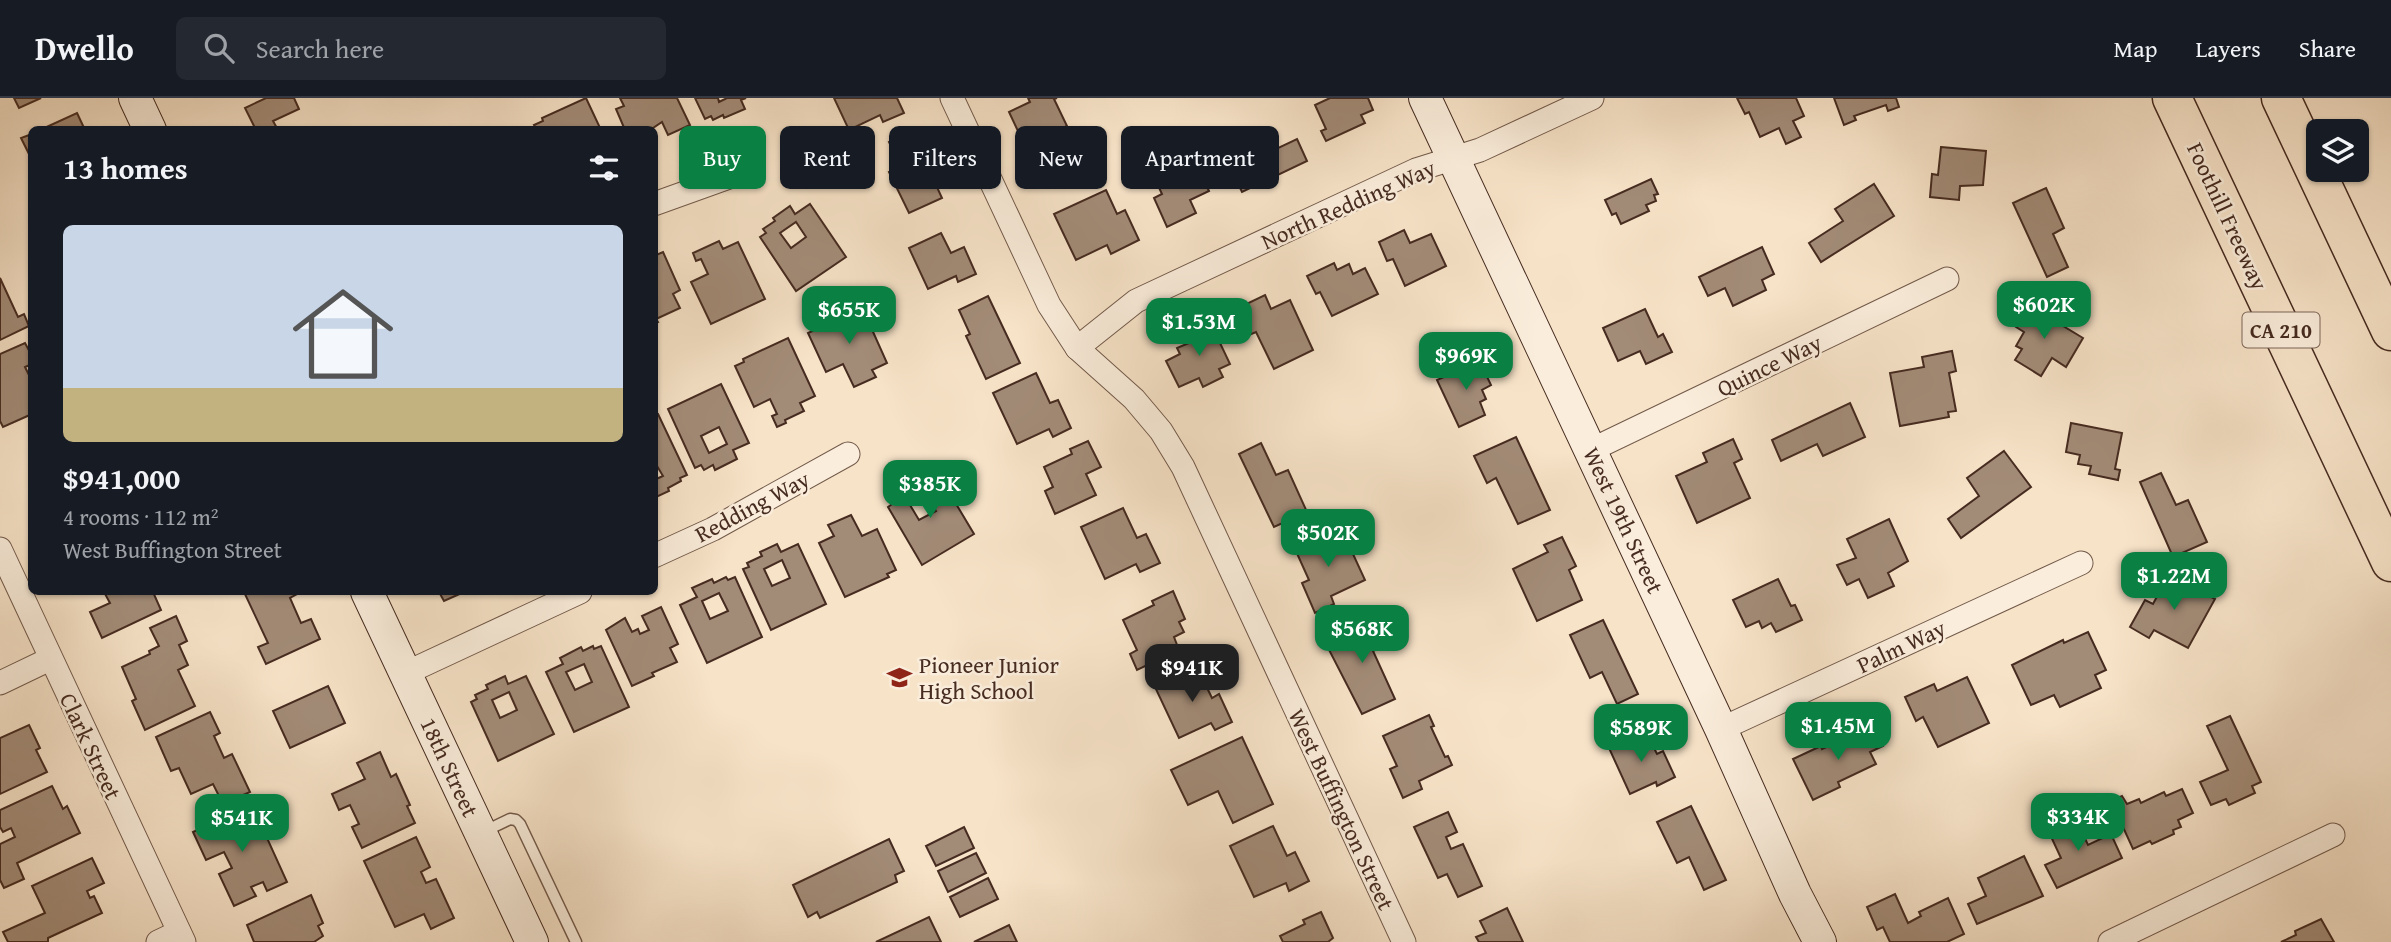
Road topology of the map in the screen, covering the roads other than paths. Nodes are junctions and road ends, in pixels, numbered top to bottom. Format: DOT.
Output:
graph roads {
  1 [pos="135,98"];
  2 [pos="952,98"];
  3 [pos="1425,98"];
  4 [pos="1592,98"];
  5 [pos="2172,98"];
  6 [pos="2281,98"];
  7 [pos="148,126"];
  8 [pos="1454,159"];
  9 [pos="696,189"];
  10 [pos="658,203"];
  11 [pos="1947,279"];
  12 [pos="2391,331"];
  13 [pos="1077,348"];
  14 [pos="1591,450"];
  15 [pos="848,454"];
  16 [pos="0,549"];
  17 [pos="658,554"];
  18 [pos="2391,562"];
  19 [pos="2081,563"];
  20 [pos="368,595"];
  21 [pos="574,595"];
  22 [pos="50,659"];
  23 [pos="406,673"];
  24 [pos="0,683"];
  25 [pos="1721,729"];
  26 [pos="481,833"];
  27 [pos="2333,835"];
  28 [pos="182,937"];
  29 [pos="158,942"];
  30 [pos="532,942"];
  31 [pos="576,942"];
  32 [pos="1404,942"];
  33 [pos="1820,942"];
  34 [pos="2110,942"];
  1 -- 7 [label="main road"];
  2 -- 13 [label="street, West Buffington Street"];
  3 -- 8 [label="main road, West 19th Street"];
  4 -- 8 [label="street, North Redding Way"];
  5 -- 18 [label="highway, Foothill Freeway / CA 210"];
  6 -- 12 [label="highway"];
  8 -- 13 [label="street, North Redding Way"];
  8 -- 14 [label="main road, West 19th Street"];
  9 -- 10 [label="street"];
  11 -- 14 [label="street, Quince Way"];
  13 -- 32 [label="street, West Buffington Street"];
  14 -- 25 [label="main road, West 19th Street"];
  15 -- 17 [label="street, Redding Way"];
  16 -- 22 [label="street, Clark Street"];
  19 -- 25 [label="street, Palm Way"];
  20 -- 23 [label="main road, 18th Street"];
  21 -- 23 [label="street"];
  22 -- 24 [label="street"];
  22 -- 28 [label="street, Clark Street"];
  23 -- 26 [label="main road, 18th Street"];
  25 -- 33 [label="main road, West 19th Street"];
  26 -- 30 [label="main road, 18th Street"];
  26 -- 31 [label="lane"];
  27 -- 34 [label="street"];
  28 -- 29 [label="street"];
}
